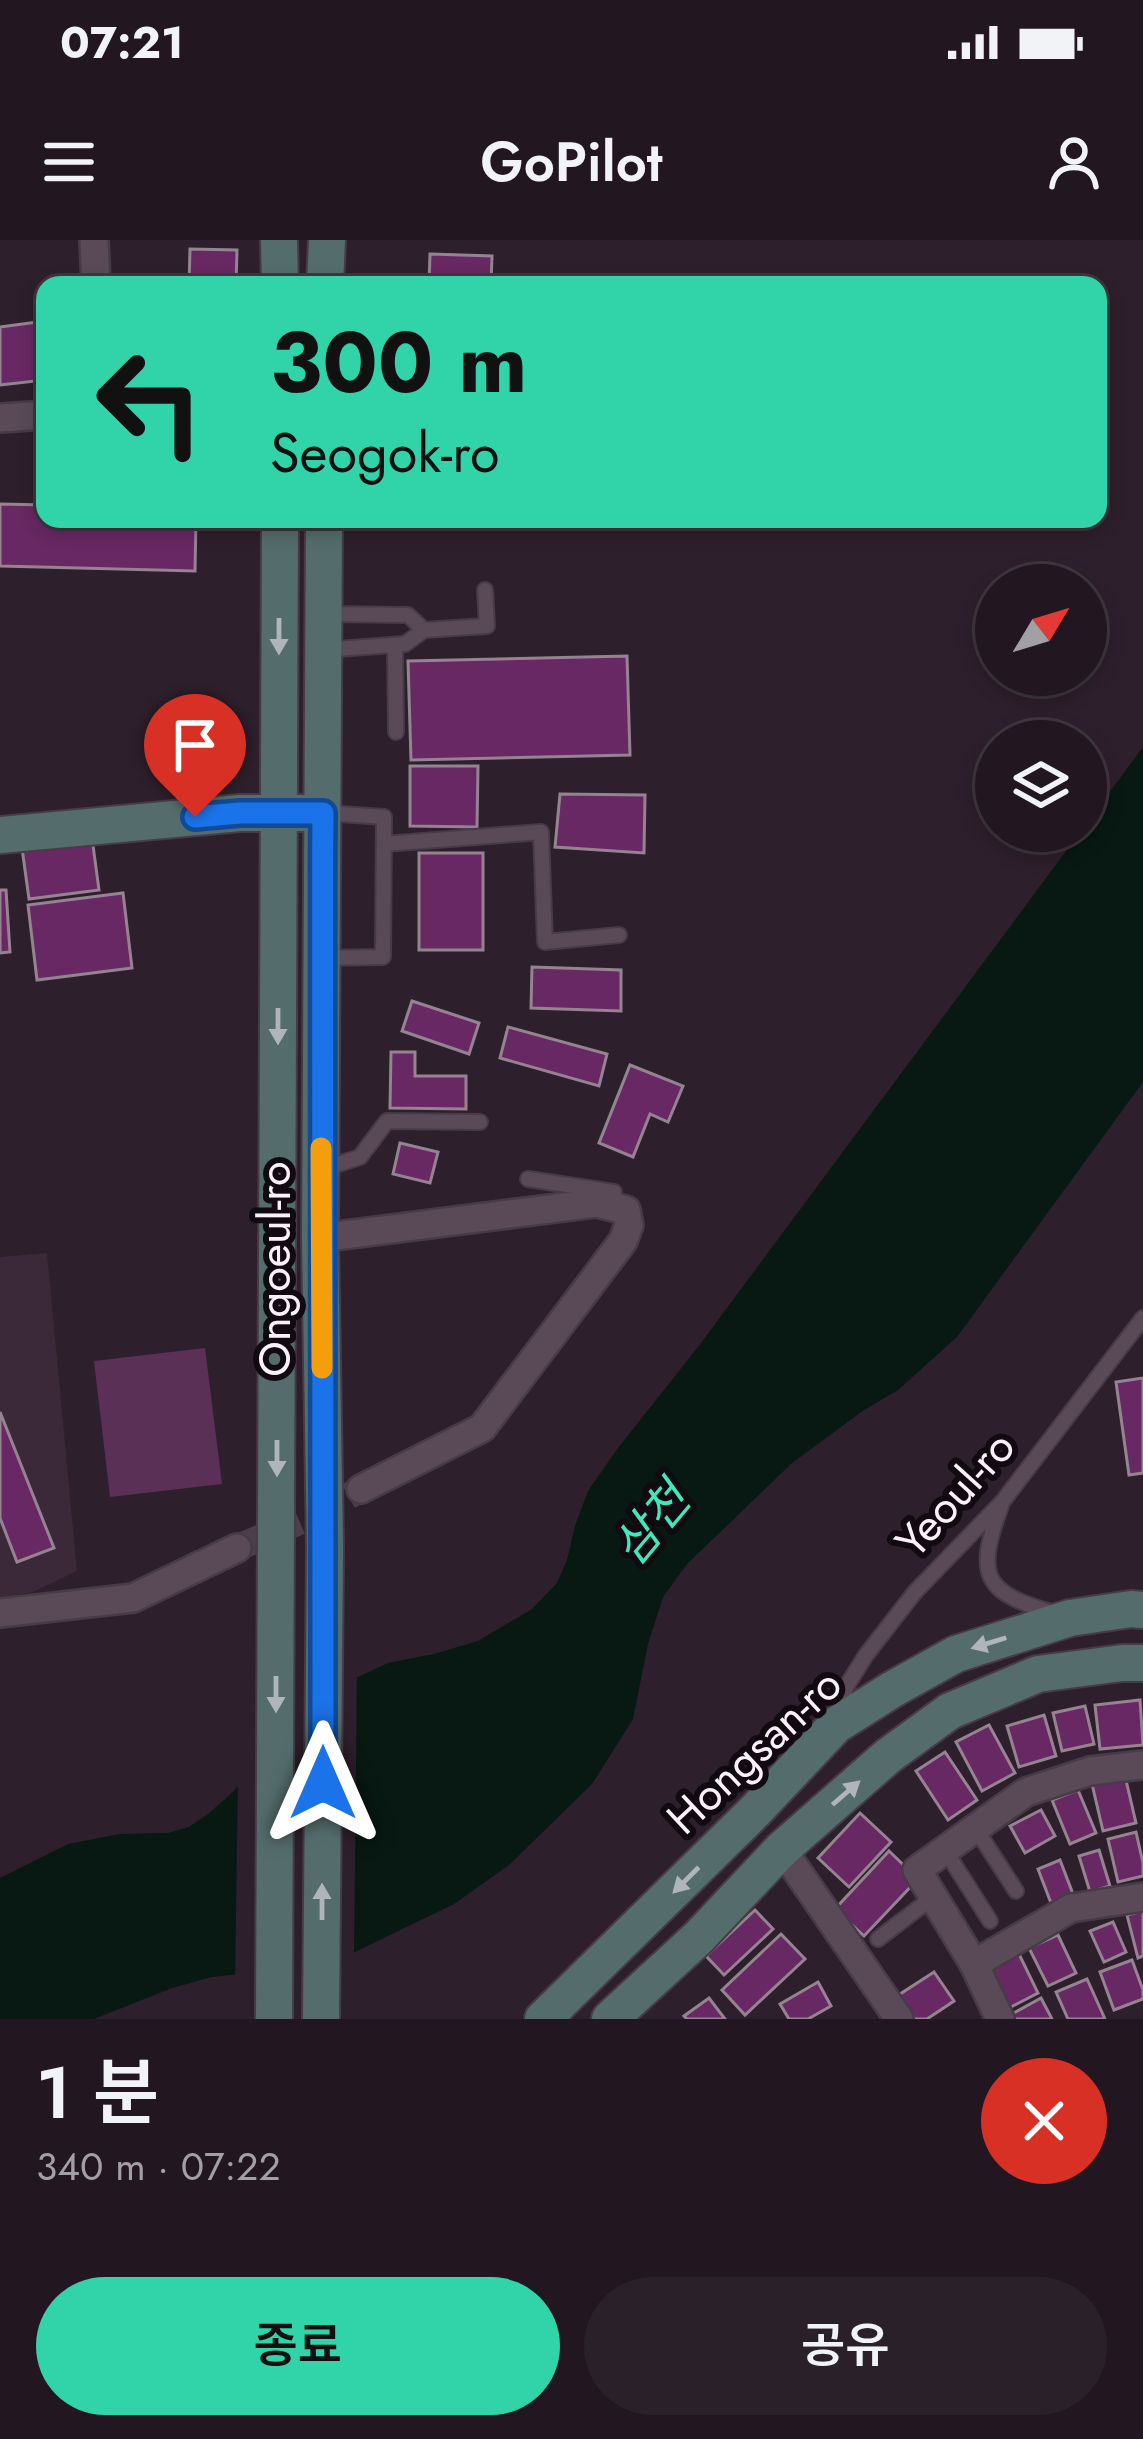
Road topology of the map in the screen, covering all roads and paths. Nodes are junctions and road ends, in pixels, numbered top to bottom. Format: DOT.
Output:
graph roads {
  1 [pos="94,240"];
  2 [pos="279,240"];
  3 [pos="327,240"];
  4 [pos="96,276"];
  5 [pos="280,276"];
  6 [pos="325,276"];
  7 [pos="36,416"];
  8 [pos="0,418"];
  9 [pos="280,528"];
  10 [pos="324,528"];
  11 [pos="485,590"];
  12 [pos="424,630"];
  13 [pos="324,632"];
  14 [pos="395,645"];
  15 [pos="396,732"];
  16 [pos="279,813"];
  17 [pos="323,813"];
  18 [pos="0,835"];
  19 [pos="384,844"];
  20 [pos="620,935"];
  21 [pos="322,958"];
  22 [pos="480,1121"];
  23 [pos="321,1169"];
  24 [pos="528,1179"];
  25 [pos="621,1215"];
  26 [pos="320,1238"];
  27 [pos="1143,1318"];
  28 [pos="322,1373"];
  29 [pos="277,1376"];
  30 [pos="361,1489"];
  31 [pos="1003,1502"];
  32 [pos="237,1548"];
  33 [pos="1143,1610"];
  34 [pos="0,1613"];
  35 [pos="1070,1618"];
  36 [pos="1143,1664"];
  37 [pos="836,1725"];
  38 [pos="1143,1765"];
  39 [pos="976,1828"];
  40 [pos="782,1849"];
  41 [pos="945,1850"];
  42 [pos="1016,1891"];
  43 [pos="933,1897"];
  44 [pos="1143,1897"];
  45 [pos="990,1922"];
  46 [pos="878,1939"];
  47 [pos="974,1964"];
  48 [pos="274,2019"];
  49 [pos="321,2019"];
  50 [pos="543,2019"];
  51 [pos="610,2019"];
  52 [pos="899,2019"];
  53 [pos="1000,2019"];
  1 -- 4 [label="street"];
  2 -- 5 [label="street"];
  3 -- 6 [label="street"];
  7 -- 8 [label="street"];
  9 -- 16 [label="street, Ongoeul-ro, one-way"];
  10 -- 13 [label="street, Ongoeul-ro"];
  11 -- 12 [label="lane"];
  12 -- 13 [label="lane"];
  12 -- 14 [label="lane"];
  13 -- 14 [label="lane"];
  13 -- 17 [label="street, Ongoeul-ro"];
  14 -- 15 [label="lane"];
  16 -- 17 [label="street"];
  16 -- 18 [label="street"];
  16 -- 29 [label="street, Ongoeul-ro, one-way"];
  17 -- 19 [label="lane"];
  17 -- 21 [label="street, Ongoeul-ro"];
  19 -- 20 [label="lane"];
  19 -- 21 [label="lane"];
  21 -- 23 [label="street, Ongoeul-ro"];
  22 -- 23 [label="lane"];
  23 -- 26 [label="street, Ongoeul-ro"];
  24 -- 25 [label="lane"];
  25 -- 26 [label="street"];
  25 -- 30 [label="street"];
  26 -- 28 [label="street, Ongoeul-ro"];
  27 -- 31 [label="lane, Yeoul-ro"];
  28 -- 29 [label="street"];
  49 -- 28 [label="street, Ongoeul-ro, one-way"];
  29 -- 48 [label="street, Ongoeul-ro, one-way"];
  31 -- 35 [label="lane"];
  31 -- 37 [label="lane, Yeoul-ro"];
  32 -- 34 [label="street"];
  33 -- 35 [label="street, Hongsan-ro"];
  35 -- 37 [label="street, Hongsan-ro, one-way"];
  40 -- 36 [label="street, Hongsan-ro, one-way"];
  37 -- 50 [label="street, Hongsan-ro, one-way"];
  38 -- 39 [label="street"];
  39 -- 41 [label="street"];
  39 -- 42 [label="lane"];
  40 -- 51 [label="street, Hongsan-ro"];
  40 -- 52 [label="street"];
  41 -- 43 [label="street"];
  41 -- 45 [label="lane"];
  43 -- 46 [label="lane"];
  43 -- 47 [label="street"];
  44 -- 47 [label="street"];
  47 -- 53 [label="street"];
}
